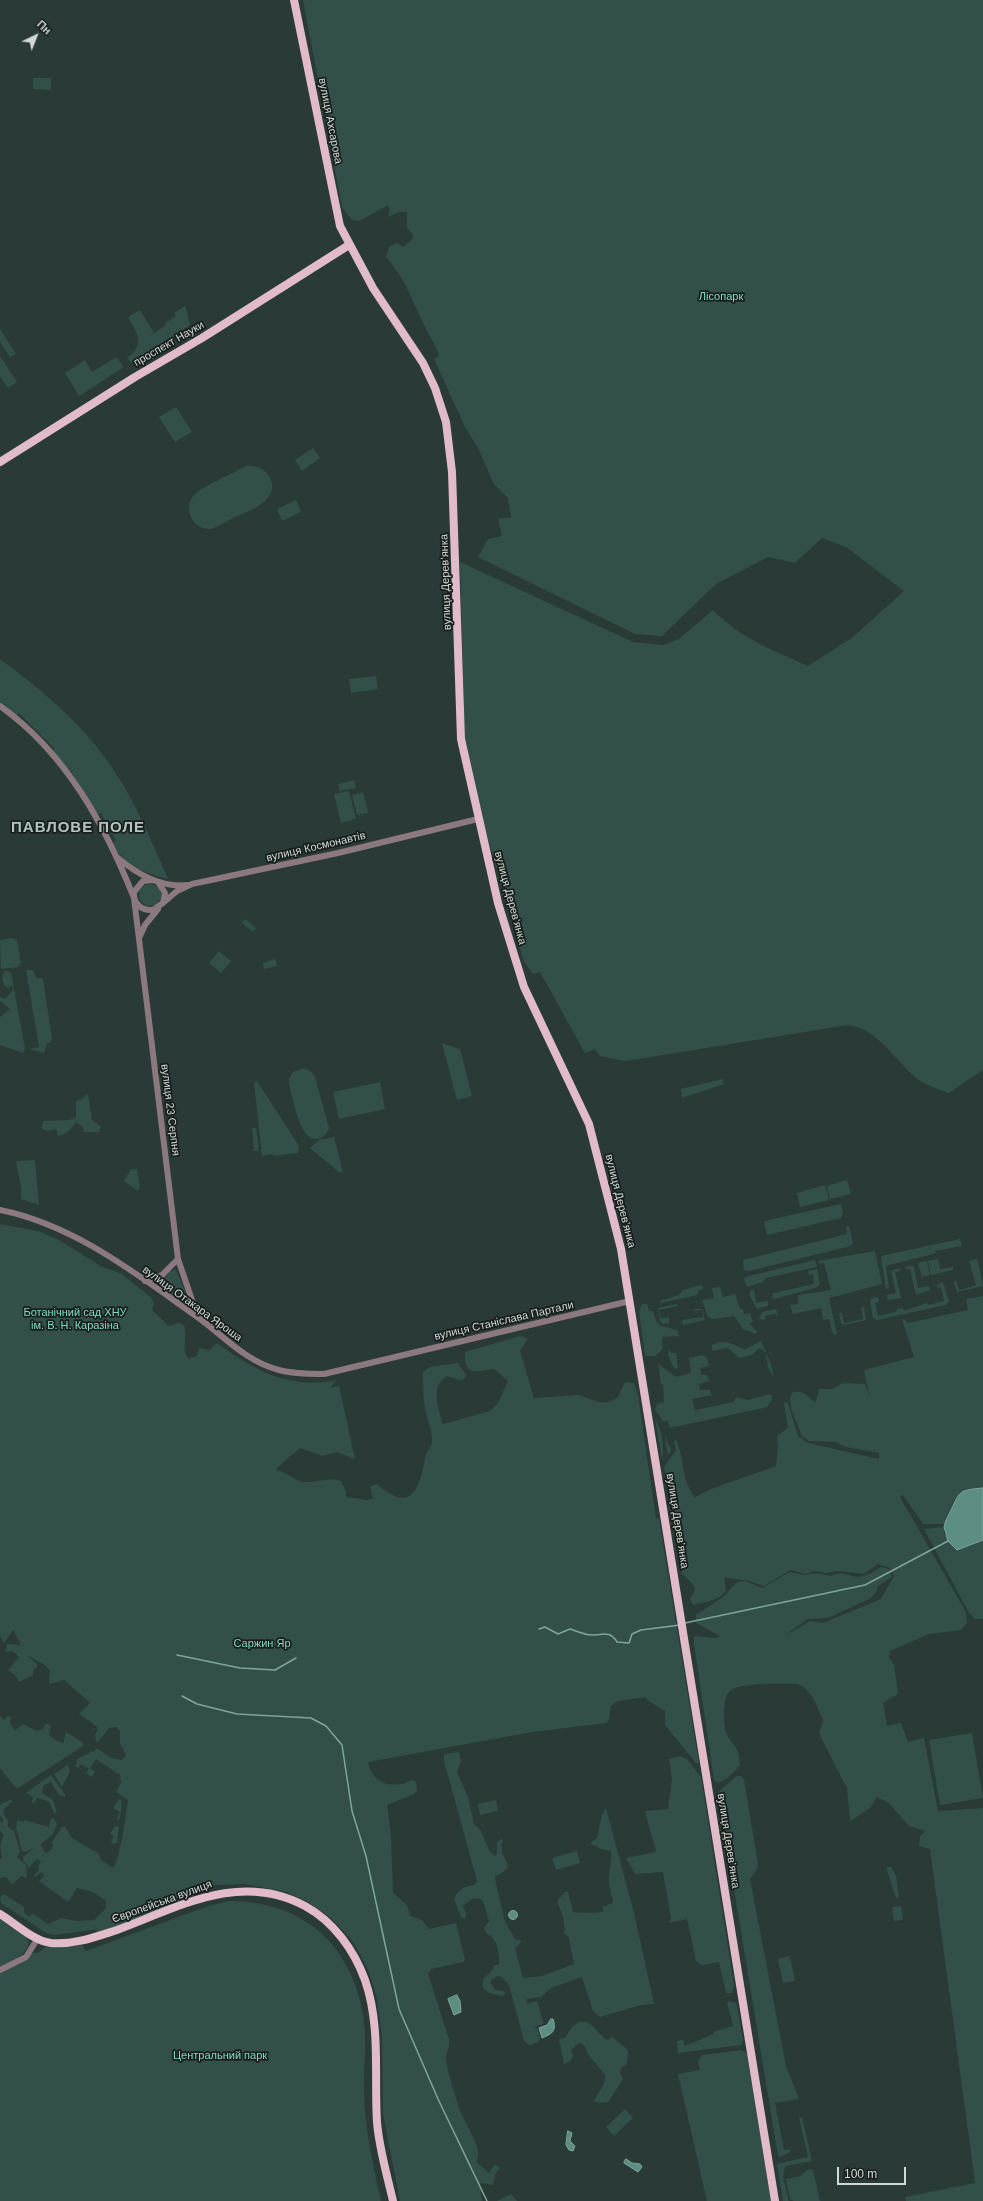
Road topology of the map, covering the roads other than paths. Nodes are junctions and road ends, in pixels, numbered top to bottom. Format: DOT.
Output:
graph roads {
  1 [pos="294,0"];
  2 [pos="349,244"];
  3 [pos="0,462"];
  4 [pos="0,706"];
  5 [pos="478,818"];
  6 [pos="117,856"];
  7 [pos="155,881"];
  8 [pos="192,884"];
  9 [pos="134,898"];
  10 [pos="161,905"];
  11 [pos="140,938"];
  12 [pos="0,1210"];
  13 [pos="178,1259"];
  14 [pos="145,1281"];
  15 [pos="630,1301"];
  16 [pos="202,1320"];
  17 [pos="382,1360"];
  18 [pos="0,1914"];
  19 [pos="38,1938"];
  20 [pos="0,1970"];
  21 [pos="393,2201"];
  22 [pos="775,2201"];
  1 -- 2 [label="main road, вулиця Ахсарова"];
  2 -- 3 [label="main road, проспект Науки"];
  2 -- 5 [label="main road, вулиця Дерев’янка"];
  4 -- 6 [label="street, вулиця 23 Серпня"];
  5 -- 8 [label="street, вулиця Космонавтів"];
  5 -- 15 [label="main road, вулиця Дерев’янка"];
  6 -- 7 [label="street, вулиця 23 Серпня"];
  6 -- 9 [label="street, вулиця 23 Серпня"];
  7 -- 8 [label="street, вулиця 23 Серпня"];
  7 -- 9 [label="street"];
  7 -- 10 [label="street"];
  8 -- 10 [label="street, вулиця Космонавтів"];
  9 -- 10 [label="street, вулиця 23 Серпня"];
  9 -- 11 [label="street, вулиця 23 Серпня"];
  10 -- 11 [label="street, вулиця Космонавтів"];
  11 -- 13 [label="street, вулиця 23 Серпня"];
  12 -- 14 [label="street, вулиця Отакара Яроша"];
  13 -- 14 [label="street"];
  13 -- 16 [label="street, вулиця 23 Серпня"];
  14 -- 16 [label="street, вулиця Отакара Яроша"];
  15 -- 17 [label="street, вулиця Станіслава Партали"];
  15 -- 22 [label="main road, вулиця Дерев’янка"];
  16 -- 17 [label="street, вулиця Отакара Яроша"];
  18 -- 19 [label="main road, Європейська вулиця"];
  19 -- 20 [label="street"];
  19 -- 21 [label="main road, Європейська вулиця"];
}
